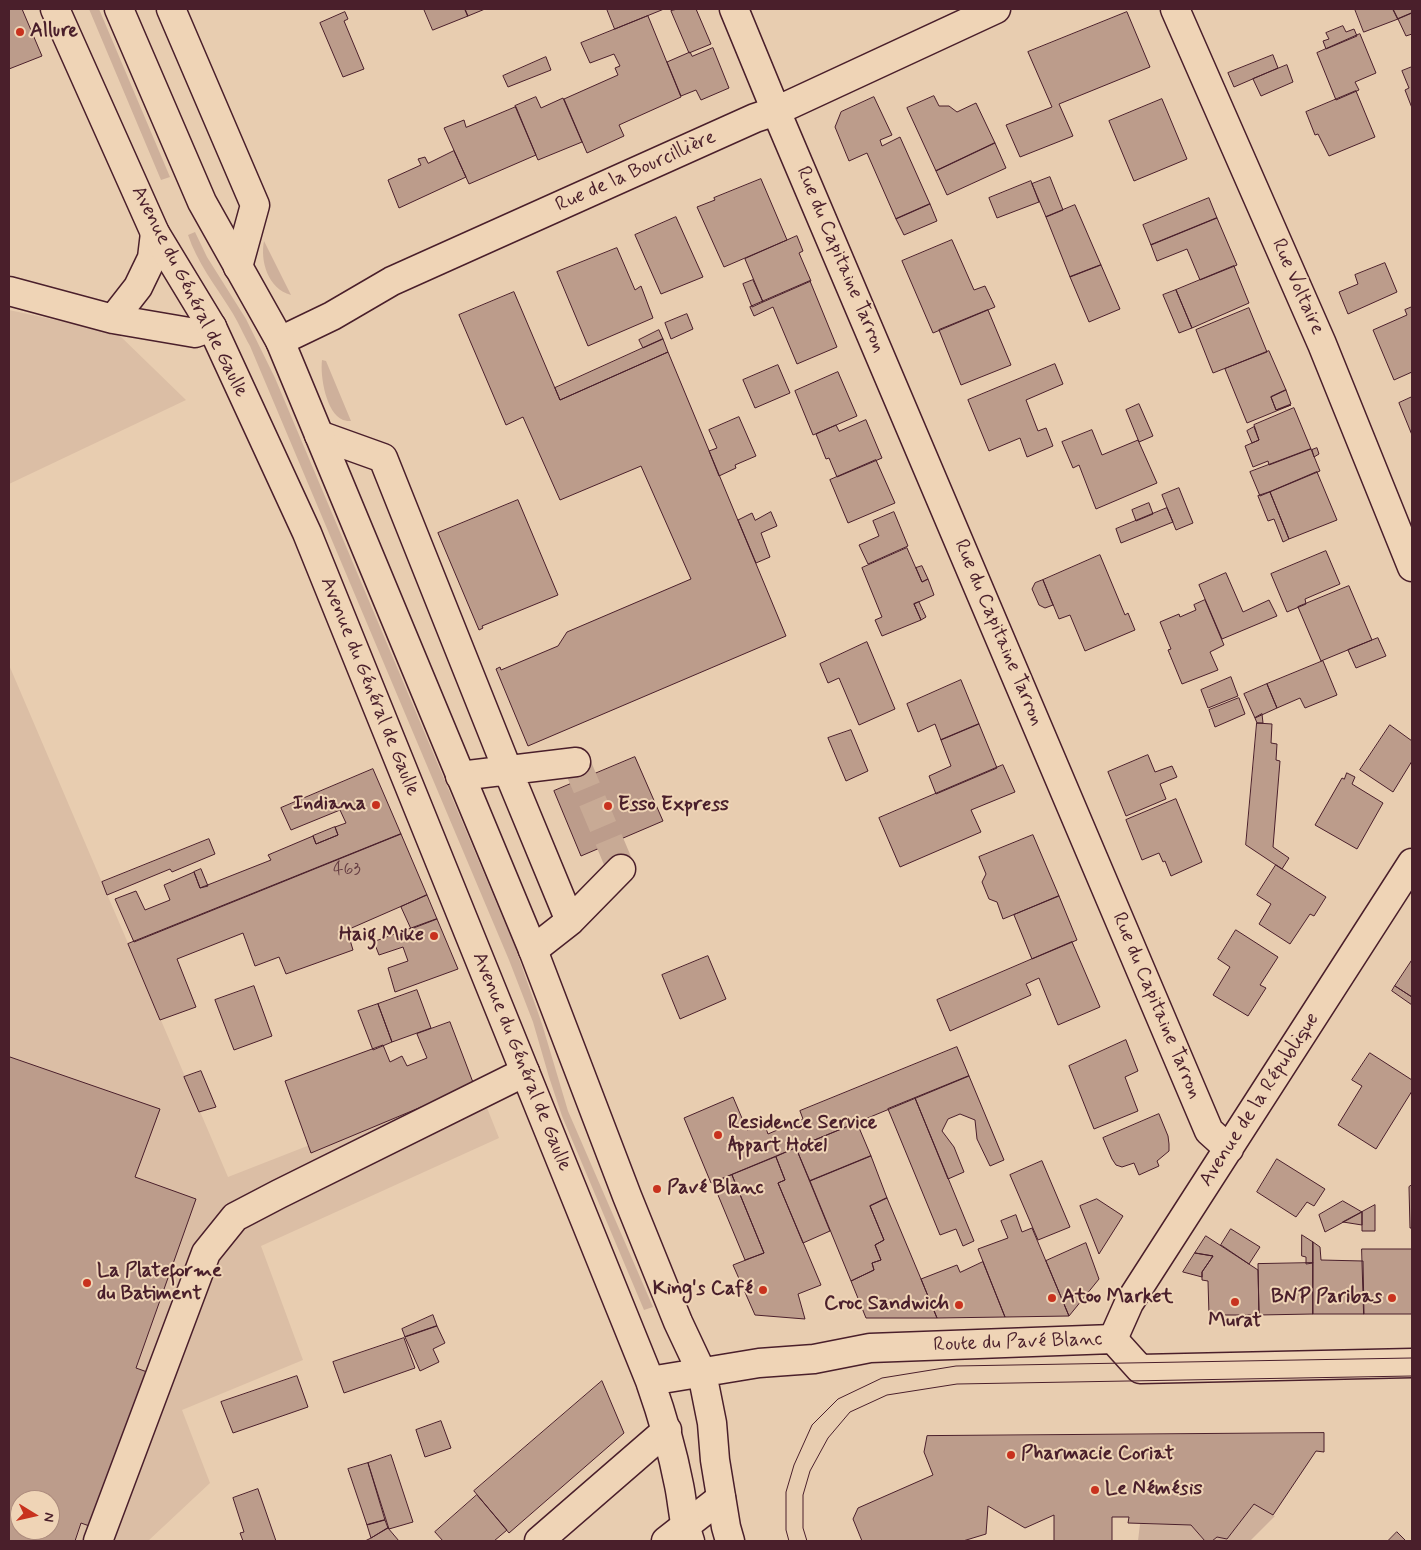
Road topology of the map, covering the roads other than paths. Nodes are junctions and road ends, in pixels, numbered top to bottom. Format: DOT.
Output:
graph roads {
  1 [pos="55,9"];
  2 [pos="119,9"];
  3 [pos="171,9"];
  4 [pos="734,9"];
  5 [pos="996,9"];
  6 [pos="1175,9"];
  7 [pos="776,110"];
  8 [pos="155,233"];
  9 [pos="238,267"];
  10 [pos="9,291"];
  11 [pos="113,318"];
  12 [pos="212,327"];
  13 [pos="280,342"];
  14 [pos="319,436"];
  15 [pos="1412,567"];
  16 [pos="576,762"];
  17 [pos="508,771"];
  18 [pos="460,776"];
  19 [pos="1412,863"];
  20 [pos="621,869"];
  21 [pos="570,921"];
  22 [pos="533,950"];
  23 [pos="525,1072"];
  24 [pos="1229,1149"];
  25 [pos="1113,1339"];
  26 [pos="1412,1363"];
  27 [pos="702,1373"];
  28 [pos="650,1380"];
  29 [pos="667,1430"];
  30 [pos="721,1498"];
  31 [pos="680,1536"];
  32 [pos="98,1541"];
  33 [pos="539,1541"];
  34 [pos="730,1541"];
  1 -- 8 [label="street, Avenue du Général de Gaulle"];
  2 -- 9 [label="street"];
  3 -- 9 [label="street"];
  4 -- 7 [label="street, Rue du Capitaine Tarron"];
  5 -- 7 [label="street, Rue de la Bourcillière"];
  6 -- 15 [label="street, Rue Voltaire"];
  7 -- 13 [label="street, Rue de la Bourcillière"];
  7 -- 24 [label="street, Rue du Capitaine Tarron"];
  8 -- 11 [label="street"];
  8 -- 12 [label="street, Avenue du Général de Gaulle"];
  9 -- 13 [label="street"];
  10 -- 11 [label="street"];
  11 -- 12 [label="street"];
  12 -- 23 [label="street, Avenue du Général de Gaulle"];
  13 -- 14 [label="street"];
  14 -- 17 [label="street"];
  14 -- 18 [label="street"];
  16 -- 17 [label="street"];
  17 -- 18 [label="street"];
  17 -- 21 [label="street"];
  18 -- 22 [label="street"];
  19 -- 24 [label="street, Avenue de la République"];
  20 -- 21 [label="street"];
  21 -- 22 [label="street"];
  22 -- 27 [label="street"];
  23 -- 28 [label="street, Avenue du Général de Gaulle"];
  23 -- 32 [label="street"];
  24 -- 25 [label="street, Avenue de la République"];
  25 -- 26 [label="street, Route du Pavé Blanc"];
  25 -- 27 [label="street, Route du Pavé Blanc"];
  27 -- 28 [label="street"];
  27 -- 30 [label="street"];
  28 -- 29 [label="street, Avenue du Général de Gaulle"];
  29 -- 31 [label="street, Avenue du Général de Gaulle"];
  29 -- 33 [label="street"];
  30 -- 31 [label="street"];
  30 -- 34 [label="street"];
}
